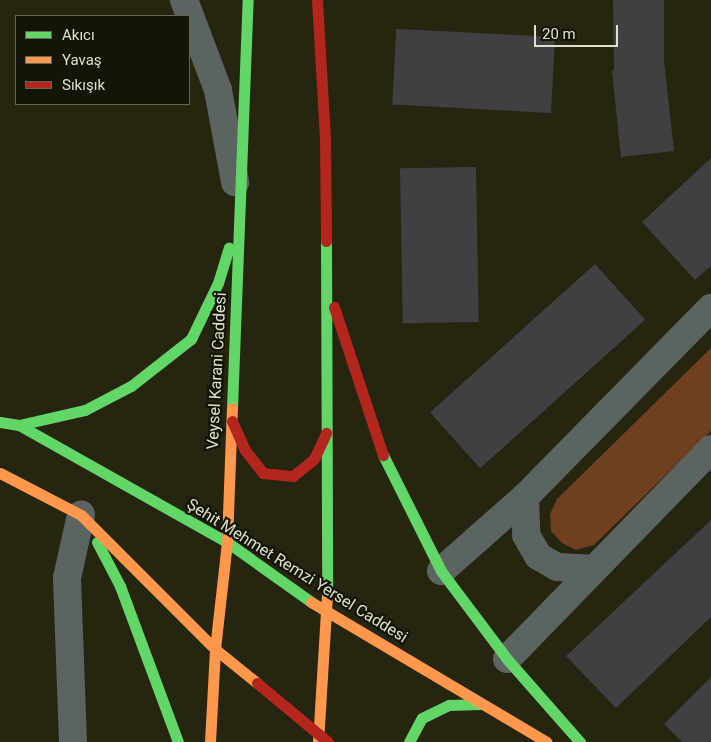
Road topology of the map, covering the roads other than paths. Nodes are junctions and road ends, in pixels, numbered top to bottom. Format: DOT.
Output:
graph roads {
  1 [pos="184,0"];
  2 [pos="248,0"];
  3 [pos="317,0"];
  4 [pos="190,15"];
  5 [pos="190,16"];
  6 [pos="241,214"];
  7 [pos="326,280"];
  8 [pos="711,308"];
  9 [pos="231,417"];
  10 [pos="0,422"];
  11 [pos="19,425"];
  12 [pos="328,430"];
  13 [pos="711,450"];
  14 [pos="0,472"];
  15 [pos="524,497"];
  16 [pos="82,515"];
  17 [pos="227,542"];
  18 [pos="592,569"];
  19 [pos="441,571"];
  20 [pos="327,613"];
  21 [pos="215,649"];
  22 [pos="507,659"];
  23 [pos="480,704"];
  24 [pos="322,740"];
  25 [pos="73,742"];
  26 [pos="178,742"];
  27 [pos="210,742"];
  28 [pos="409,742"];
  29 [pos="547,742"];
  30 [pos="580,742"];
  1 -- 4 [label="street"];
  2 -- 6 [label="main road, Veysel Karani Caddesi"];
  3 -- 7 [label="main road"];
  5 -- 6 [label="street"];
  6 -- 9 [label="main road, Veysel Karani Caddesi"];
  6 -- 11 [label="main road"];
  7 -- 12 [label="main road"];
  7 -- 19 [label="main road"];
  8 -- 15 [label="street"];
  9 -- 12 [label="main road"];
  9 -- 17 [label="main road, Veysel Karani Caddesi"];
  10 -- 11 [label="main road, Şehit Mehmet Remzi Yersel Caddesi"];
  11 -- 17 [label="main road, Şehit Mehmet Remzi Yersel Caddesi"];
  12 -- 20 [label="main road"];
  13 -- 18 [label="street"];
  14 -- 16 [label="main road"];
  15 -- 18 [label="street"];
  15 -- 19 [label="street"];
  16 -- 21 [label="main road"];
  16 -- 25 [label="street"];
  16 -- 26 [label="main road"];
  17 -- 20 [label="main road, Şehit Mehmet Remzi Yersel Caddesi"];
  17 -- 21 [label="main road, Veysel Karani Caddesi"];
  18 -- 22 [label="street"];
  19 -- 22 [label="main road"];
  20 -- 23 [label="main road, Şehit Mehmet Remzi Yersel Caddesi"];
  20 -- 24 [label="main road"];
  21 -- 24 [label="main road"];
  21 -- 27 [label="main road, Veysel Karani Caddesi"];
  22 -- 30 [label="main road"];
  23 -- 28 [label="main road"];
  23 -- 29 [label="main road, Şehit Mehmet Remzi Yersel Caddesi"];
}
